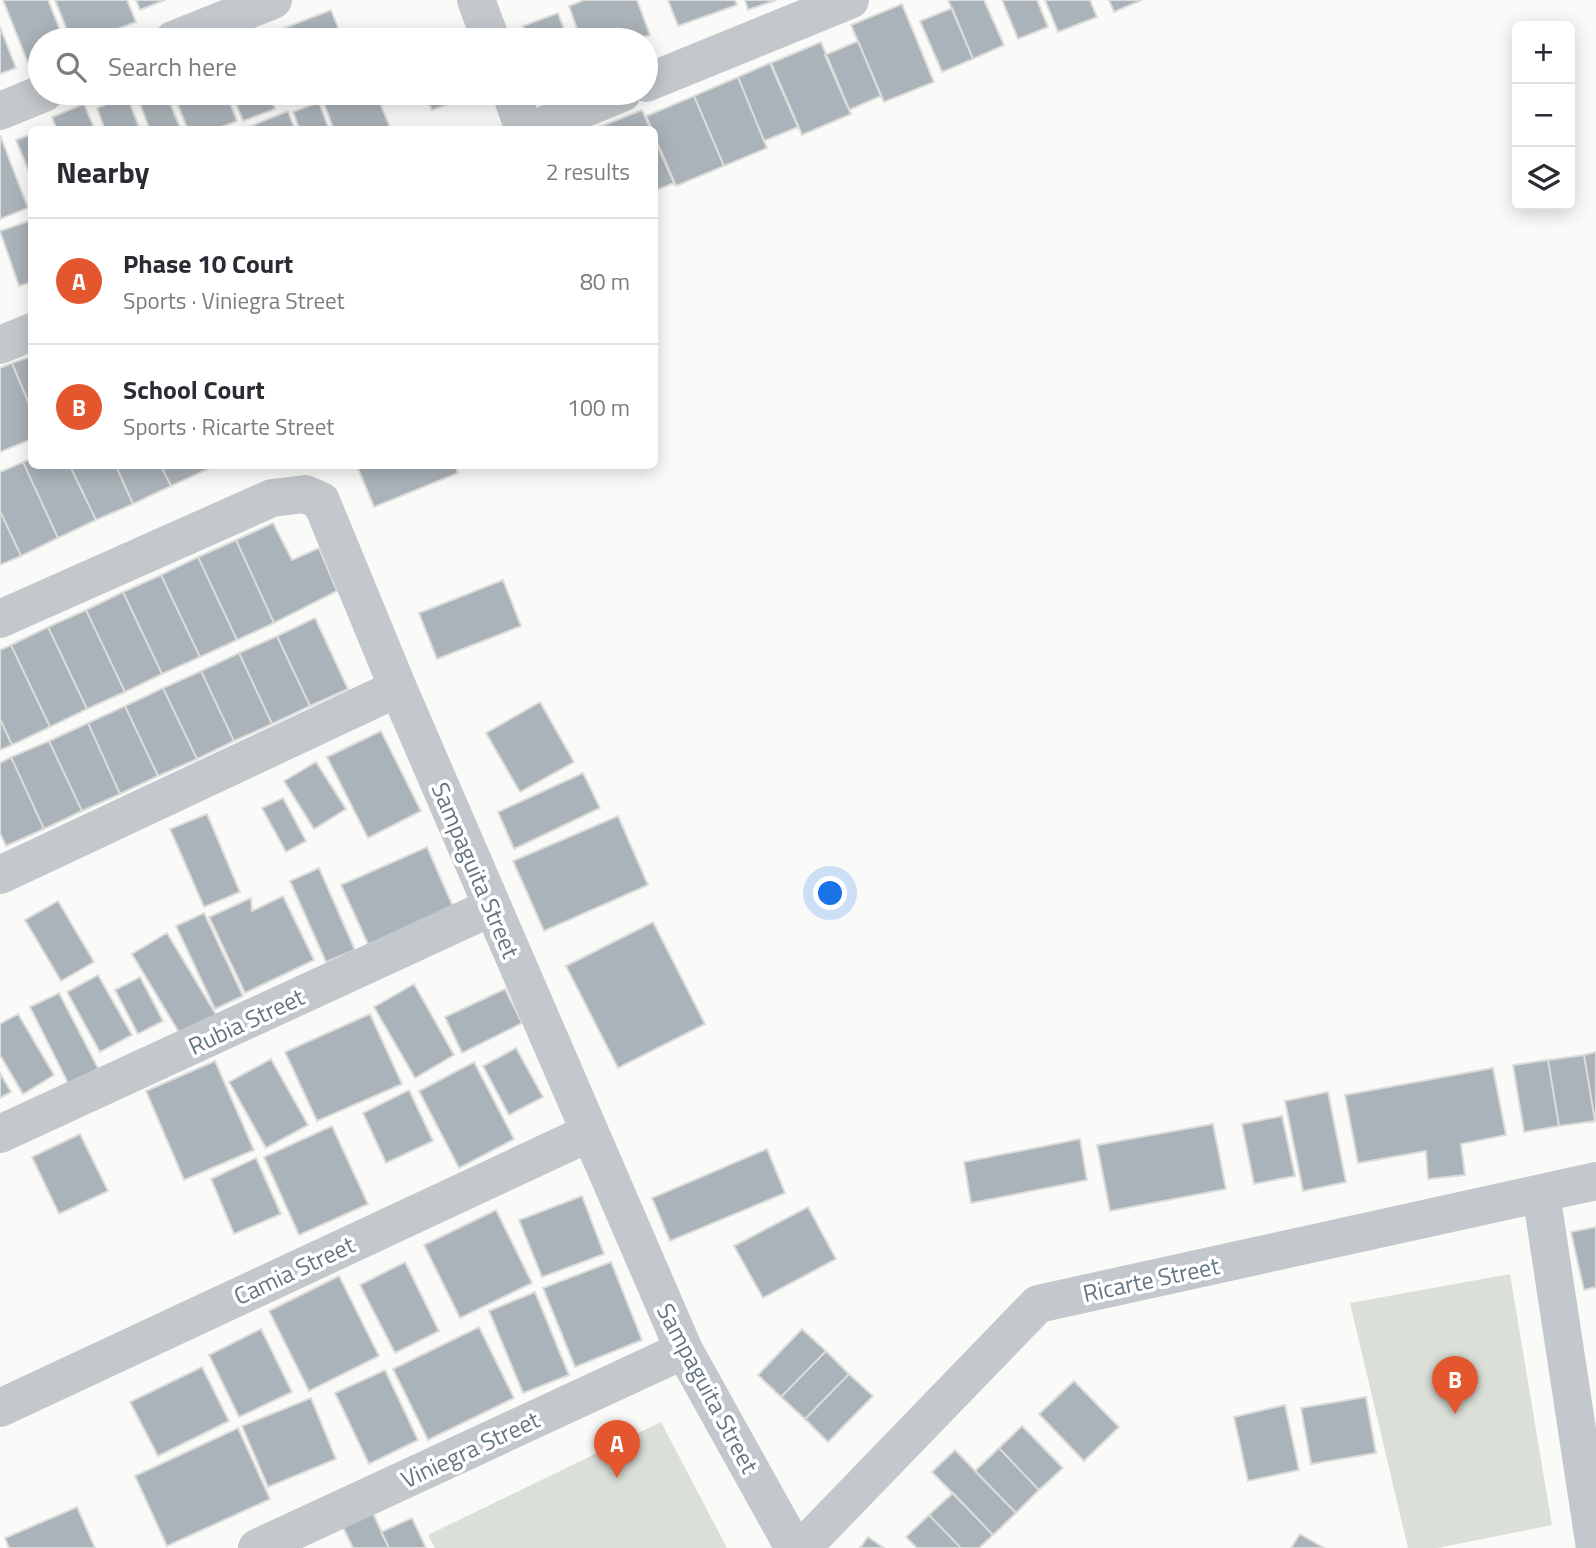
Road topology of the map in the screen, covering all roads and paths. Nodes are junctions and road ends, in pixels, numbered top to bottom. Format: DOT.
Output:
graph roads {
  1 [pos="272,0"];
  2 [pos="476,0"];
  3 [pos="850,0"];
  4 [pos="203,28"];
  5 [pos="486,28"];
  6 [pos="658,78"];
  7 [pos="28,100"];
  8 [pos="515,105"];
  9 [pos="593,105"];
  10 [pos="0,111"];
  11 [pos="523,126"];
  12 [pos="542,126"];
  13 [pos="28,334"];
  14 [pos="0,345"];
  15 [pos="0,619"];
  16 [pos="398,688"];
  17 [pos="0,875"];
  18 [pos="492,907"];
  19 [pos="589,1133"];
  20 [pos="0,1134"];
  21 [pos="1596,1181"];
  22 [pos="1541,1193"];
  23 [pos="684,1350"];
  24 [pos="0,1408"];
  25 [pos="257,1548"];
  26 [pos="794,1548"];
  27 [pos="802,1548"];
  28 [pos="1595,1548"];
  1 -- 4 [label="street"];
  2 -- 5 [label="street"];
  3 -- 6 [label="street"];
  7 -- 10 [label="street"];
  8 -- 11 [label="street"];
  9 -- 12 [label="street"];
  13 -- 14 [label="street"];
  15 -- 16 [label="street, Sampaguita Street"];
  16 -- 17 [label="street"];
  16 -- 18 [label="street, Sampaguita Street"];
  18 -- 19 [label="street, Sampaguita Street"];
  18 -- 20 [label="street, Rubia Street"];
  19 -- 23 [label="street, Sampaguita Street"];
  19 -- 24 [label="street, Camia Street"];
  21 -- 22 [label="street, Ricarte Street"];
  22 -- 27 [label="street, Ricarte Street"];
  22 -- 28 [label="street"];
  23 -- 25 [label="street, Viniegra Street"];
  23 -- 26 [label="street, Sampaguita Street"];
}
